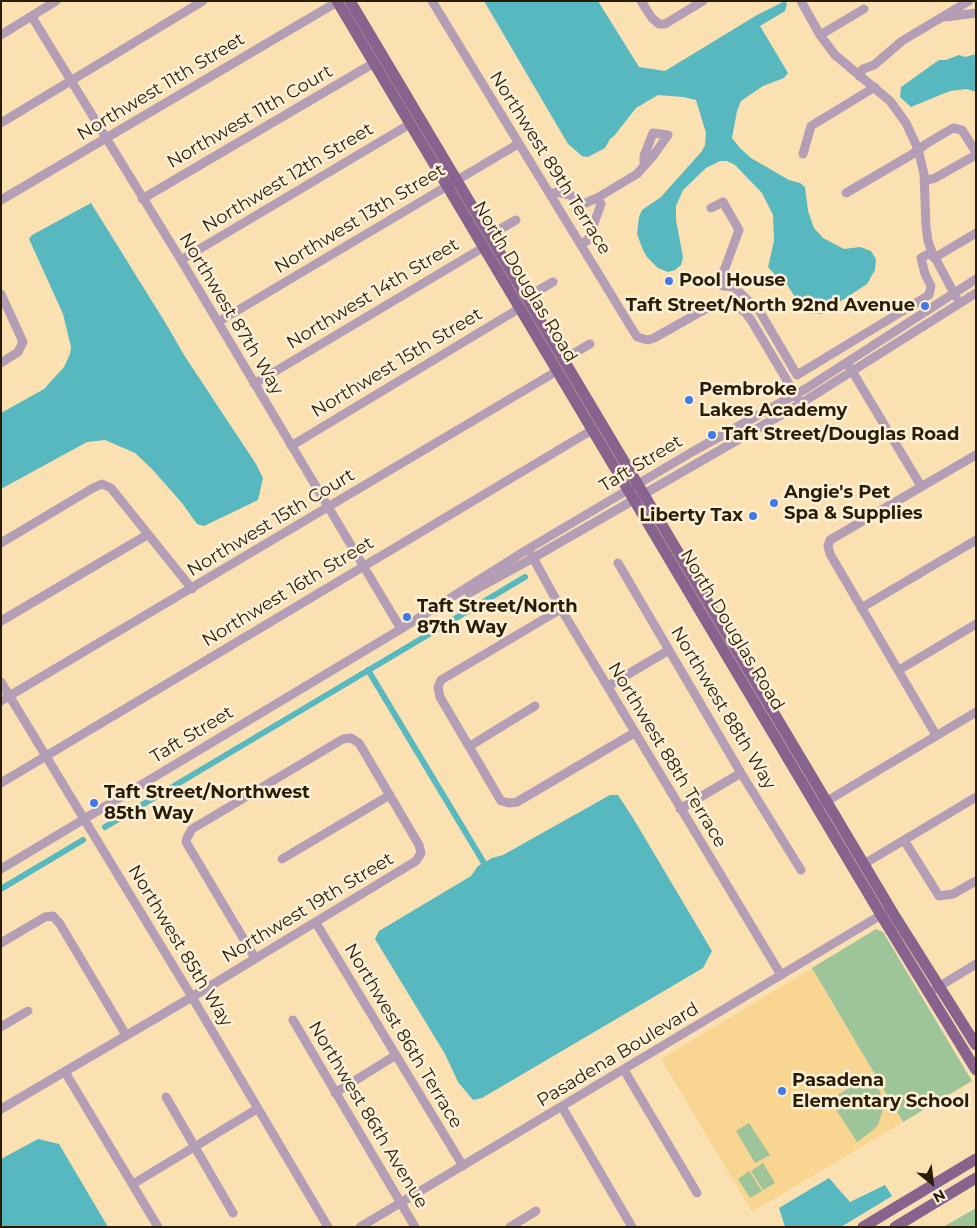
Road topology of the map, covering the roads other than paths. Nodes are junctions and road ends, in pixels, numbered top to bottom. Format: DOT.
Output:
graph roads {
  1 [pos="56,1"];
  2 [pos="203,1"];
  3 [pos="337,1"];
  4 [pos="350,1"];
  5 [pos="432,1"];
  6 [pos="641,1"];
  7 [pos="704,1"];
  8 [pos="800,1"];
  9 [pos="969,1"];
  10 [pos="864,9"];
  11 [pos="976,13"];
  12 [pos="32,17"];
  13 [pos="945,17"];
  14 [pos="1,35"];
  15 [pos="820,35"];
  16 [pos="374,63"];
  17 [pos="859,76"];
  18 [pos="70,80"];
  19 [pos="875,88"];
  20 [pos="1,123"];
  21 [pos="410,124"];
  22 [pos="106,139"];
  23 [pos="518,144"];
  24 [pos="918,149"];
  25 [pos="976,153"];
  26 [pos="803,154"];
  27 [pos="644,166"];
  28 [pos="925,181"];
  29 [pos="452,182"];
  30 [pos="846,193"];
  31 [pos="551,195"];
  32 [pos="597,198"];
  33 [pos="142,199"];
  34 [pos="1,200"];
  35 [pos="712,208"];
  36 [pos="516,220"];
  37 [pos="976,234"];
  38 [pos="490,235"];
  39 [pos="581,244"];
  40 [pos="484,247"];
  41 [pos="933,255"];
  42 [pos="181,260"];
  43 [pos="553,282"];
  44 [pos="974,283"];
  45 [pos="723,286"];
  46 [pos="954,293"];
  47 [pos="976,293"];
  48 [pos="1,294"];
  49 [pos="527,297"];
  50 [pos="960,303"];
  51 [pos="723,304"];
  52 [pos="520,308"];
  53 [pos="218,322"];
  54 [pos="590,344"];
  55 [pos="564,359"];
  56 [pos="847,362"];
  57 [pos="1,363"];
  58 [pos="852,371"];
  59 [pos="560,374"];
  60 [pos="254,384"];
  61 [pos="795,394"];
  62 [pos="800,404"];
  63 [pos="598,416"];
  64 [pos="592,430"];
  65 [pos="291,446"];
  66 [pos="976,455"];
  67 [pos="921,486"];
  68 [pos="637,492"];
  69 [pos="327,508"];
  70 [pos="147,535"];
  71 [pos="976,540"];
  72 [pos="1,543"];
  73 [pos="528,549"];
  74 [pos="533,558"];
  75 [pos="618,563"];
  76 [pos="364,566"];
  77 [pos="192,589"];
  78 [pos="862,608"];
  79 [pos="560,609"];
  80 [pos="1,621"];
  81 [pos="976,624"];
  82 [pos="400,629"];
  83 [pos="669,650"];
  84 [pos="899,670"];
  85 [pos="1,682"];
  86 [pos="608,686"];
  87 [pos="5,699"];
  88 [pos="535,706"];
  89 [pos="976,712"];
  90 [pos="634,732"];
  91 [pos="936,735"];
  92 [pos="470,746"];
  93 [pos="46,756"];
  94 [pos="741,773"];
  95 [pos="1,783"];
  96 [pos="390,795"];
  97 [pos="976,797"];
  98 [pos="822,804"];
  99 [pos="680,809"];
  100 [pos="84,819"];
  101 [pos="904,840"];
  102 [pos="282,859"];
  103 [pos="864,864"];
  104 [pos="1,869"];
  105 [pos="802,870"];
  106 [pos="976,881"];
  107 [pos="886,912"];
  108 [pos="316,922"];
  109 [pos="1,943"];
  110 [pos="255,958"];
  111 [pos="976,964"];
  112 [pos="781,975"];
  113 [pos="933,990"];
  114 [pos="192,997"];
  115 [pos="28,1011"];
  116 [pos="293,1020"];
  117 [pos="1,1027"];
  118 [pos="126,1035"];
  119 [pos="976,1044"];
  120 [pos="396,1055"];
  121 [pos="624,1070"];
  122 [pos="976,1070"];
  123 [pos="65,1072"];
  124 [pos="335,1093"];
  125 [pos="166,1097"];
  126 [pos="562,1107"];
  127 [pos="1,1109"];
  128 [pos="257,1109"];
  129 [pos="194,1146"];
  130 [pos="976,1159"];
  131 [pos="463,1166"];
  132 [pos="976,1178"];
  133 [pos="133,1184"];
  134 [pos="697,1193"];
  135 [pos="401,1203"];
  136 [pos="536,1211"];
  137 [pos="233,1213"];
  138 [pos="158,1227"];
  139 [pos="328,1227"];
  140 [pos="360,1227"];
  141 [pos="415,1227"];
  142 [pos="510,1227"];
  143 [pos="632,1227"];
  144 [pos="863,1227"];
  145 [pos="895,1227"];
  1 -- 12 [label="street"];
  2 -- 18 [label="street"];
  3 -- 16 [label="main road, North Douglas Road"];
  3 -- 22 [label="street, Northwest 11th Street"];
  4 -- 29 [label="main road, North Douglas Road"];
  5 -- 23 [label="street, Northwest 89th Terrace"];
  6 -- 7 [label="street"];
  8 -- 15 [label="street"];
  9 -- 13 [label="street"];
  10 -- 15 [label="street"];
  11 -- 13 [label="street"];
  12 -- 14 [label="street"];
  12 -- 18 [label="street, Northwest 87th Way"];
  13 -- 17 [label="street"];
  15 -- 17 [label="street"];
  16 -- 21 [label="main road, North Douglas Road"];
  16 -- 33 [label="street, Northwest 11th Court"];
  17 -- 19 [label="street"];
  18 -- 20 [label="street"];
  18 -- 22 [label="street, Northwest 87th Way"];
  19 -- 24 [label="street"];
  19 -- 26 [label="street"];
  21 -- 29 [label="main road, North Douglas Road"];
  21 -- 42 [label="street, Northwest 12th Street"];
  22 -- 33 [label="street, Northwest 87th Way"];
  22 -- 34 [label="street, Northwest 11th Street"];
  23 -- 29 [label="street, Northwest 13th Street"];
  23 -- 31 [label="street, Northwest 89th Terrace"];
  24 -- 25 [label="street"];
  24 -- 28 [label="street"];
  24 -- 30 [label="street"];
  25 -- 28 [label="street"];
  27 -- 32 [label="street"];
  28 -- 41 [label="street"];
  29 -- 38 [label="main road, North Douglas Road"];
  29 -- 40 [label="main road, North Douglas Road"];
  29 -- 53 [label="street, Northwest 13th Street"];
  31 -- 32 [label="street"];
  31 -- 39 [label="street, Northwest 89th Terrace"];
  32 -- 39 [label="street"];
  33 -- 42 [label="street, Northwest 87th Way"];
  35 -- 45 [label="street"];
  36 -- 38 [label="street"];
  37 -- 41 [label="street"];
  38 -- 49 [label="main road, North Douglas Road"];
  39 -- 51 [label="street, Northwest 89th Terrace"];
  40 -- 52 [label="main road, North Douglas Road"];
  40 -- 60 [label="street, Northwest 14th Street"];
  41 -- 45 [label="street"];
  41 -- 46 [label="street"];
  42 -- 53 [label="street, Northwest 87th Way"];
  43 -- 49 [label="street"];
  44 -- 46 [label="street, Taft Street"];
  45 -- 51 [label="street"];
  46 -- 50 [label="street"];
  46 -- 56 [label="street, Taft Street"];
  47 -- 50 [label="street, Taft Street"];
  48 -- 57 [label="street"];
  49 -- 55 [label="main road, North Douglas Road"];
  50 -- 58 [label="street, Taft Street"];
  51 -- 61 [label="street"];
  52 -- 59 [label="main road, North Douglas Road"];
  52 -- 65 [label="street, Northwest 15th Street"];
  53 -- 60 [label="street, Northwest 87th Way"];
  54 -- 55 [label="street"];
  55 -- 63 [label="main road, North Douglas Road"];
  56 -- 58 [label="street"];
  56 -- 61 [label="street, Taft Street"];
  58 -- 62 [label="street, Taft Street"];
  58 -- 67 [label="street"];
  59 -- 63 [label="main road"];
  59 -- 64 [label="main road, North Douglas Road"];
  59 -- 69 [label="street, Northwest 15th Court"];
  60 -- 65 [label="street, Northwest 87th Way"];
  61 -- 62 [label="street"];
  61 -- 68 [label="street, Taft Street"];
  62 -- 68 [label="street, Taft Street"];
  63 -- 68 [label="main road, North Douglas Road"];
  64 -- 68 [label="main road, North Douglas Road"];
  64 -- 76 [label="street, Northwest 16th Street"];
  65 -- 69 [label="street, Northwest 87th Way"];
  66 -- 67 [label="street"];
  67 -- 78 [label="street"];
  68 -- 73 [label="street, Taft Street"];
  68 -- 74 [label="street, Taft Street"];
  68 -- 98 [label="main road, North Douglas Road"];
  69 -- 76 [label="street, Northwest 87th Way"];
  69 -- 77 [label="street, Northwest 15th Court"];
  70 -- 72 [label="street"];
  70 -- 77 [label="street"];
  70 -- 80 [label="street"];
  71 -- 78 [label="street"];
  73 -- 74 [label="street, Northwest 88th Terrace"];
  73 -- 82 [label="street, Taft Street"];
  74 -- 79 [label="street, Northwest 88th Terrace"];
  74 -- 82 [label="street, Taft Street"];
  75 -- 83 [label="street, Northwest 88th Way"];
  76 -- 82 [label="street, Northwest 87th Way"];
  76 -- 93 [label="street, Northwest 16th Street"];
  77 -- 87 [label="street, Northwest 15th Court"];
  78 -- 84 [label="street"];
  79 -- 86 [label="street, Northwest 88th Terrace"];
  79 -- 92 [label="street"];
  81 -- 84 [label="street"];
  82 -- 100 [label="street, Taft Street"];
  83 -- 86 [label="street"];
  83 -- 94 [label="street, Northwest 88th Way"];
  84 -- 91 [label="street"];
  85 -- 87 [label="street, Northwest 85th Way"];
  86 -- 90 [label="street, Northwest 88th Terrace"];
  87 -- 93 [label="street, Northwest 85th Way"];
  88 -- 92 [label="street"];
  89 -- 91 [label="street"];
  90 -- 92 [label="street"];
  90 -- 99 [label="street, Northwest 88th Terrace"];
  91 -- 98 [label="street"];
  93 -- 95 [label="street, Northwest 16th Street"];
  93 -- 100 [label="street, Northwest 85th Way"];
  94 -- 99 [label="street"];
  94 -- 105 [label="street, Northwest 88th Way"];
  96 -- 102 [label="street"];
  96 -- 108 [label="street, Northwest 19th Street"];
  96 -- 110 [label="street"];
  97 -- 101 [label="street"];
  98 -- 103 [label="main road, North Douglas Road"];
  98 -- 107 [label="main road, North Douglas Road"];
  99 -- 112 [label="street, Northwest 88th Terrace"];
  100 -- 104 [label="street, Taft Street"];
  100 -- 114 [label="street, Northwest 85th Way"];
  101 -- 103 [label="street"];
  101 -- 106 [label="street"];
  103 -- 107 [label="main road, North Douglas Road"];
  107 -- 112 [label="street, Pasadena Boulevard"];
  107 -- 113 [label="main road, North Douglas Road"];
  108 -- 110 [label="street, Northwest 19th Street"];
  108 -- 120 [label="street, Northwest 86th Terrace"];
  109 -- 118 [label="street"];
  110 -- 114 [label="street, Northwest 19th Street"];
  111 -- 113 [label="street"];
  112 -- 121 [label="street, Pasadena Boulevard"];
  113 -- 119 [label="main road, North Douglas Road"];
  113 -- 122 [label="main road, North Douglas Road"];
  114 -- 118 [label="street, Northwest 19th Street"];
  114 -- 128 [label="street, Northwest 85th Way"];
  115 -- 117 [label="street"];
  116 -- 124 [label="street, Northwest 86th Avenue"];
  118 -- 123 [label="street, Northwest 19th Street"];
  120 -- 124 [label="street"];
  120 -- 131 [label="street, Northwest 86th Terrace"];
  121 -- 126 [label="street, Pasadena Boulevard"];
  121 -- 134 [label="street"];
  123 -- 127 [label="street, Northwest 19th Street"];
  123 -- 133 [label="street"];
  124 -- 135 [label="street, Northwest 86th Avenue"];
  125 -- 129 [label="street"];
  126 -- 131 [label="street, Pasadena Boulevard"];
  126 -- 143 [label="street"];
  128 -- 129 [label="street"];
  128 -- 139 [label="street, Northwest 85th Way"];
  129 -- 133 [label="street"];
  129 -- 137 [label="street"];
  130 -- 144 [label="main road"];
  131 -- 135 [label="street, Pasadena Boulevard"];
  132 -- 145 [label="main road"];
  133 -- 138 [label="street"];
  135 -- 140 [label="street, Pasadena Boulevard"];
  135 -- 141 [label="street, Northwest 86th Avenue"];
  136 -- 142 [label="street"];
}
